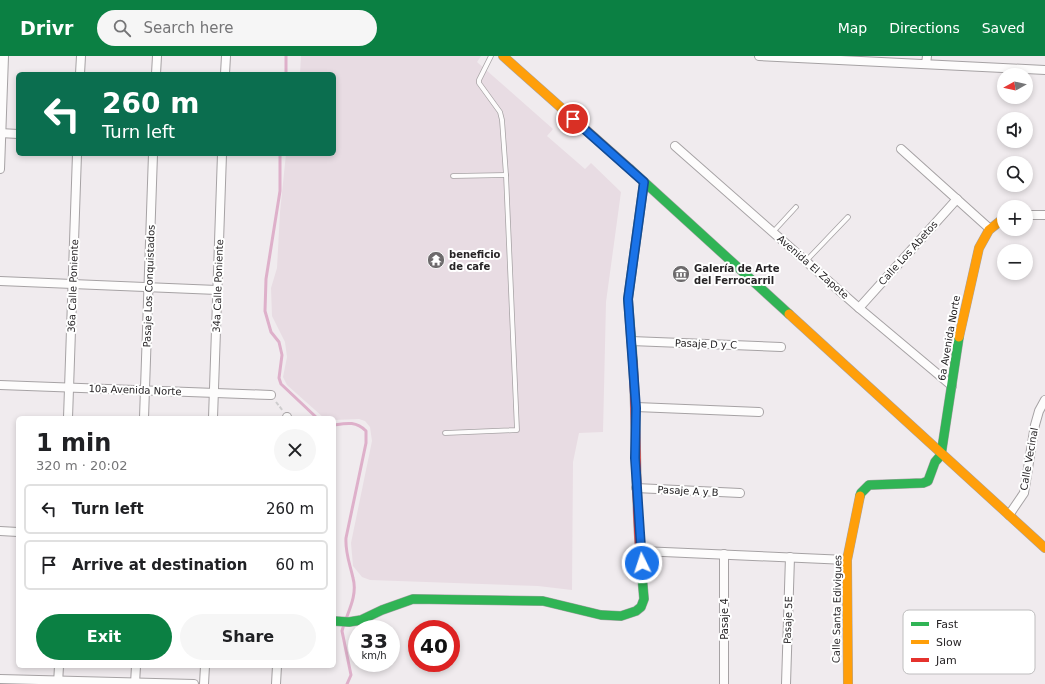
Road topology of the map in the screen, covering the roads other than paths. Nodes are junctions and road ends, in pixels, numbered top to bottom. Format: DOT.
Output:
graph roads {
  1 [pos="4,56"];
  2 [pos="81,56"];
  3 [pos="157,56"];
  4 [pos="226,56"];
  5 [pos="491,56"];
  6 [pos="503,56"];
  7 [pos="759,56"];
  8 [pos="777,56"];
  9 [pos="926,60"];
  10 [pos="1045,70"];
  11 [pos="80,72"];
  12 [pos="156,72"];
  13 [pos="225,72"];
  14 [pos="1,133"];
  15 [pos="16,134"];
  16 [pos="675,146"];
  17 [pos="901,150"];
  18 [pos="77,156"];
  19 [pos="153,156"];
  20 [pos="222,156"];
  21 [pos="0,168"];
  22 [pos="506,175"];
  23 [pos="453,176"];
  24 [pos="644,182"];
  25 [pos="957,199"];
  26 [pos="796,207"];
  27 [pos="1033,215"];
  28 [pos="1045,215"];
  29 [pos="848,217"];
  30 [pos="997,223"];
  31 [pos="990,228"];
  32 [pos="773,232"];
  33 [pos="806,261"];
  34 [pos="0,281"];
  35 [pos="73,284"];
  36 [pos="149,287"];
  37 [pos="218,290"];
  38 [pos="859,308"];
  39 [pos="631,341"];
  40 [pos="781,347"];
  41 [pos="0,385"];
  42 [pos="952,386"];
  43 [pos="69,387"];
  44 [pos="145,390"];
  45 [pos="214,392"];
  46 [pos="271,394"];
  47 [pos="1045,400"];
  48 [pos="636,408"];
  49 [pos="759,412"];
  50 [pos="68,416"];
  51 [pos="144,416"];
  52 [pos="213,416"];
  53 [pos="446,433"];
  54 [pos="941,455"];
  55 [pos="636,488"];
  56 [pos="740,493"];
  57 [pos="1009,515"];
  58 [pos="0,531"];
  59 [pos="16,532"];
  60 [pos="1045,548"];
  61 [pos="641,551"];
  62 [pos="724,554"];
  63 [pos="790,557"];
  64 [pos="847,560"];
  65 [pos="336,621"];
  66 [pos="59,668"];
  67 [pos="136,668"];
  68 [pos="205,668"];
  69 [pos="277,668"];
  70 [pos="0,679"];
  71 [pos="58,682"];
  72 [pos="135,683"];
  73 [pos="194,684"];
  74 [pos="204,684"];
  75 [pos="276,684"];
  76 [pos="724,684"];
  77 [pos="786,684"];
  78 [pos="848,684"];
  1 -- 14 [label="street"];
  2 -- 11 [label="street"];
  3 -- 12 [label="street"];
  4 -- 13 [label="street"];
  5 -- 22 [label="lane"];
  6 -- 24 [label="street"];
  7 -- 8 [label="street"];
  8 -- 9 [label="street"];
  9 -- 10 [label="street"];
  14 -- 15 [label="street"];
  14 -- 21 [label="street"];
  16 -- 32 [label="street, Avenida El Zapote"];
  17 -- 25 [label="street"];
  18 -- 35 [label="street, 36a Calle Poniente"];
  19 -- 36 [label="street, Pasaje Los Conquistados"];
  20 -- 37 [label="street, 34a Calle Poniente"];
  22 -- 23 [label="lane"];
  22 -- 53 [label="lane"];
  24 -- 39 [label="street"];
  24 -- 54 [label="street"];
  25 -- 31 [label="street"];
  25 -- 38 [label="street, Calle Los Abetos"];
  26 -- 32 [label="lane"];
  27 -- 28 [label="street"];
  29 -- 33 [label="lane"];
  30 -- 31 [label="street"];
  31 -- 42 [label="street, 6a Avenida Norte"];
  32 -- 33 [label="street, Avenida El Zapote"];
  33 -- 38 [label="street, Avenida El Zapote"];
  34 -- 35 [label="street"];
  35 -- 36 [label="street"];
  35 -- 43 [label="street, 36a Calle Poniente"];
  36 -- 37 [label="street"];
  36 -- 44 [label="street, Pasaje Los Conquistados"];
  37 -- 45 [label="street, 34a Calle Poniente"];
  38 -- 42 [label="street, Avenida El Zapote"];
  39 -- 40 [label="street, Pasaje D y C"];
  39 -- 48 [label="street"];
  41 -- 43 [label="street, 10a Avenida Norte"];
  42 -- 54 [label="street, 6a Avenida Norte"];
  43 -- 44 [label="street, 10a Avenida Norte"];
  43 -- 50 [label="street, 36a Calle Poniente"];
  44 -- 45 [label="street, 10a Avenida Norte"];
  44 -- 51 [label="street, Pasaje Los Conquistados"];
  45 -- 46 [label="street, 10a Avenida Norte"];
  45 -- 52 [label="street, 34a Calle Poniente"];
  47 -- 57 [label="street, Calle Vecinal"];
  48 -- 49 [label="street"];
  48 -- 55 [label="street"];
  54 -- 57 [label="street"];
  54 -- 64 [label="street, Calle Santa Edivigues"];
  55 -- 56 [label="street, Pasaje A y B"];
  55 -- 61 [label="street"];
  57 -- 60 [label="street"];
  58 -- 59 [label="street"];
  61 -- 62 [label="street"];
  61 -- 65 [label="street"];
  62 -- 63 [label="street"];
  62 -- 76 [label="street, Pasaje 4"];
  63 -- 64 [label="street"];
  63 -- 77 [label="street, Pasaje 5E"];
  64 -- 78 [label="street, Calle Santa Edivigues"];
  66 -- 71 [label="street"];
  67 -- 72 [label="street"];
  68 -- 74 [label="street"];
  69 -- 75 [label="street"];
  70 -- 71 [label="street"];
  71 -- 72 [label="street"];
  72 -- 73 [label="street"];
}
